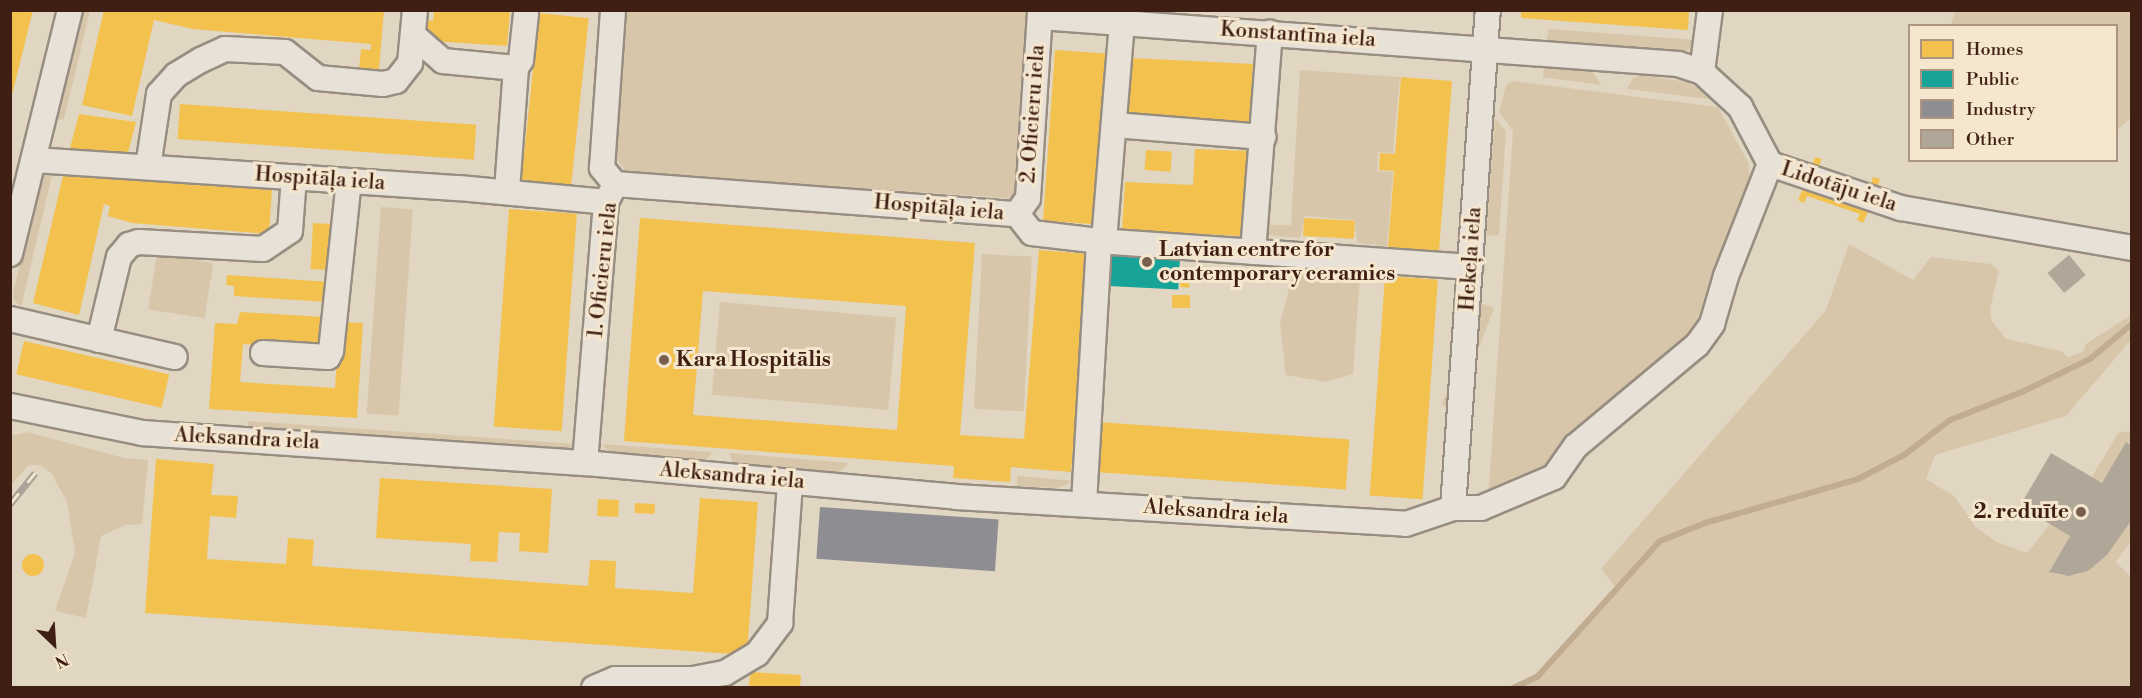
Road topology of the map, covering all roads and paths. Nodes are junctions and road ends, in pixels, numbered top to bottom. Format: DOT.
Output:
graph roads {
  1 [pos="70,10"];
  2 [pos="415,10"];
  3 [pos="613,10"];
  4 [pos="1488,10"];
  5 [pos="1710,10"];
  6 [pos="526,14"];
  7 [pos="1040,14"];
  8 [pos="1122,22"];
  9 [pos="1270,33"];
  10 [pos="413,35"];
  11 [pos="1485,49"];
  12 [pos="516,68"];
  13 [pos="1702,72"];
  14 [pos="1114,125"];
  15 [pos="1264,137"];
  16 [pos="34,160"];
  17 [pos="1770,164"];
  18 [pos="148,167"];
  19 [pos="294,177"];
  20 [pos="349,181"];
  21 [pos="507,192"];
  22 [pos="610,193"];
  23 [pos="1017,214"];
  24 [pos="1101,241"];
  25 [pos="2132,248"];
  26 [pos="1253,252"];
  27 [pos="10,254"];
  28 [pos="1470,267"];
  29 [pos="10,319"];
  30 [pos="99,340"];
  31 [pos="263,353"];
  32 [pos="175,357"];
  33 [pos="10,406"];
  34 [pos="585,463"];
  35 [pos="790,482"];
  36 [pos="1084,503"];
  37 [pos="1453,508"];
  38 [pos="594,687"];
  1 -- 16 [label="street"];
  2 -- 10 [label="street"];
  3 -- 22 [label="street, 1. Oficieru iela"];
  4 -- 11 [label="street, Hekeļa iela"];
  5 -- 13 [label="street"];
  6 -- 12 [label="street"];
  7 -- 8 [label="street, Konstantīna iela"];
  7 -- 23 [label="street, 2. Oficieru iela"];
  8 -- 9 [label="street, Konstantīna iela"];
  8 -- 14 [label="street"];
  9 -- 11 [label="street, Konstantīna iela"];
  9 -- 15 [label="street"];
  10 -- 12 [label="street"];
  10 -- 18 [label="street"];
  11 -- 13 [label="street, Lidotāju iela"];
  11 -- 28 [label="street, Hekeļa iela"];
  12 -- 21 [label="street"];
  13 -- 17 [label="street, Lidotāju iela"];
  14 -- 15 [label="street"];
  14 -- 24 [label="street"];
  15 -- 26 [label="street"];
  16 -- 18 [label="street, Hospitāļa iela"];
  16 -- 27 [label="street"];
  17 -- 25 [label="street, Lidotāju iela"];
  17 -- 37 [label="street, Aleksandra iela"];
  18 -- 19 [label="street, Hospitāļa iela"];
  19 -- 20 [label="street, Hospitāļa iela"];
  19 -- 30 [label="street"];
  20 -- 21 [label="street, Hospitāļa iela"];
  20 -- 31 [label="street"];
  21 -- 22 [label="street, Hospitāļa iela"];
  22 -- 23 [label="street, Hospitāļa iela"];
  22 -- 34 [label="street, 1. Oficieru iela"];
  23 -- 24 [label="street, Hospitāļa iela"];
  24 -- 26 [label="street, Hospitāļa iela"];
  24 -- 36 [label="street"];
  26 -- 28 [label="street, Hospitāļa iela"];
  28 -- 37 [label="street, Hekeļa iela"];
  29 -- 30 [label="street"];
  30 -- 32 [label="street"];
  33 -- 34 [label="street, Aleksandra iela"];
  34 -- 35 [label="street, Aleksandra iela"];
  35 -- 36 [label="street, Aleksandra iela"];
  35 -- 38 [label="street"];
  36 -- 37 [label="street, Aleksandra iela"];
}
